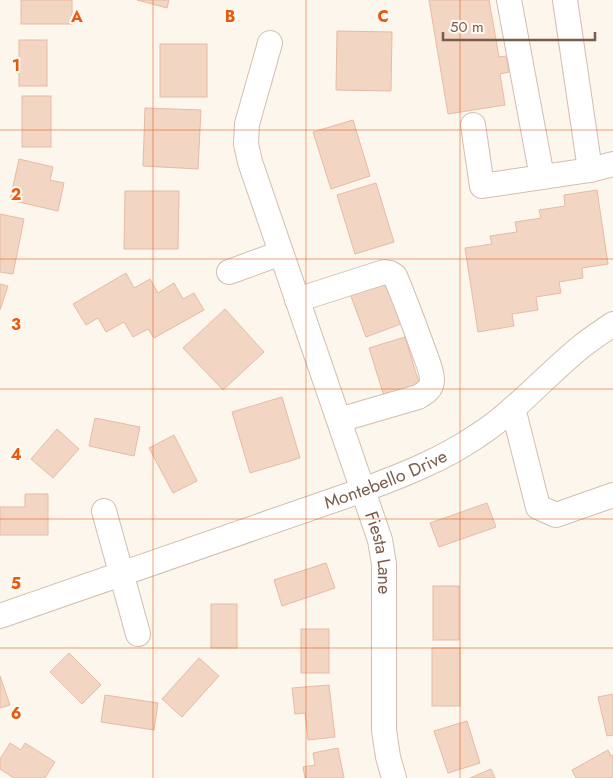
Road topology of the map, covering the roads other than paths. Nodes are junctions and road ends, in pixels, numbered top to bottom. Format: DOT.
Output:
graph roads {
  1 [pos="509,0"];
  2 [pos="565,0"];
  3 [pos="270,44"];
  4 [pos="473,125"];
  5 [pos="613,164"];
  6 [pos="590,170"];
  7 [pos="542,177"];
  8 [pos="281,254"];
  9 [pos="229,272"];
  10 [pos="297,300"];
  11 [pos="613,324"];
  12 [pos="513,408"];
  13 [pos="339,420"];
  14 [pos="364,490"];
  15 [pos="613,495"];
  16 [pos="104,511"];
  17 [pos="122,574"];
  18 [pos="0,616"];
  19 [pos="138,634"];
  20 [pos="394,778"];
  1 -- 7 [label="street"];
  2 -- 6 [label="street"];
  3 -- 8 [label="street, Fiesta Lane"];
  4 -- 7 [label="street"];
  5 -- 6 [label="street"];
  6 -- 7 [label="street"];
  8 -- 9 [label="street"];
  8 -- 10 [label="street, Fiesta Lane"];
  10 -- 13 [label="street, Fiesta Lane"];
  10 -- 13 [label="street"];
  11 -- 12 [label="street, Montebello Drive"];
  12 -- 14 [label="street, Montebello Drive"];
  12 -- 15 [label="street"];
  13 -- 14 [label="street, Fiesta Lane"];
  14 -- 17 [label="street, Montebello Drive"];
  14 -- 20 [label="street, Fiesta Lane"];
  16 -- 17 [label="street"];
  17 -- 18 [label="street, Montebello Drive"];
  17 -- 19 [label="street"];
}
